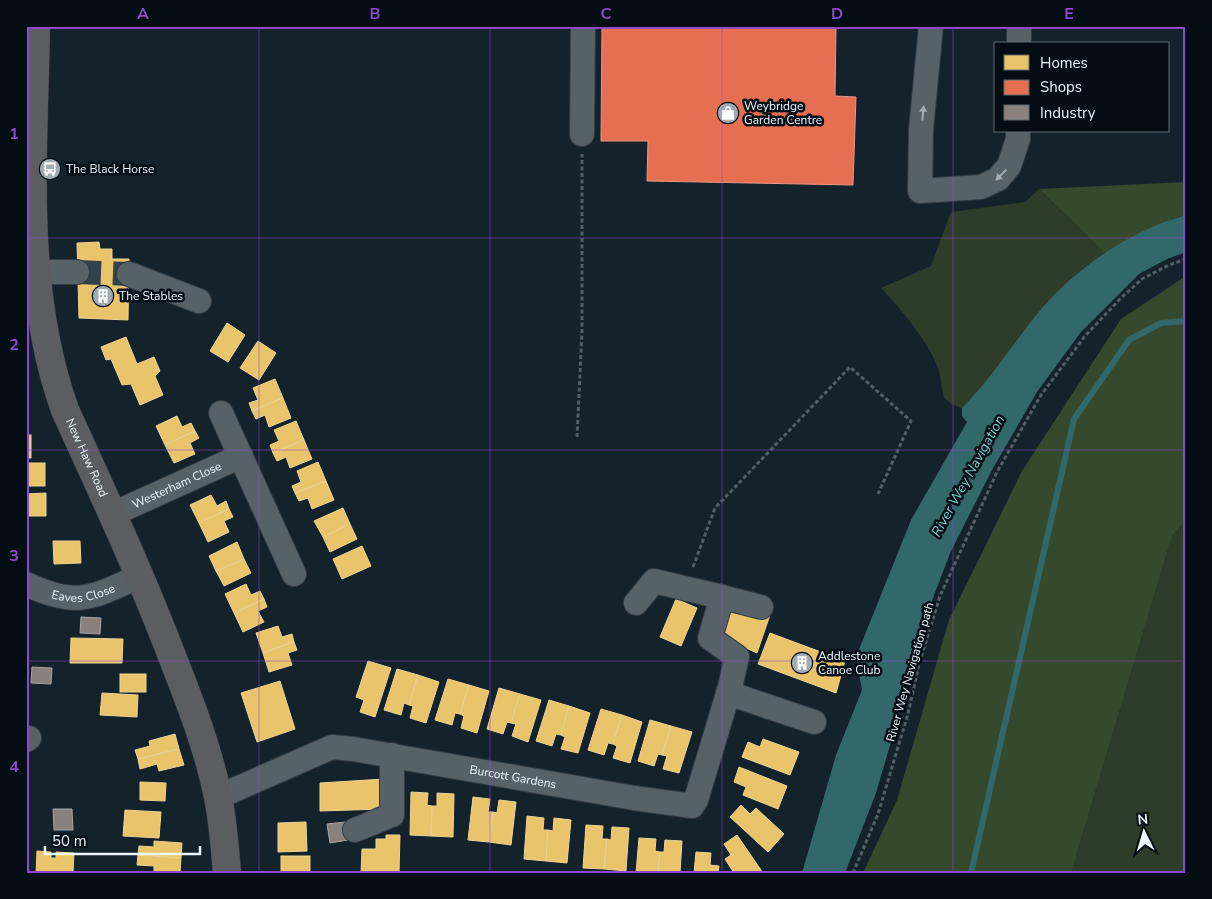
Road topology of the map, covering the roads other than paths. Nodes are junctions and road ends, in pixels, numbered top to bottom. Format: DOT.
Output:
graph roads {
  1 [pos="36,26"];
  2 [pos="583,26"];
  3 [pos="931,26"];
  4 [pos="1019,26"];
  5 [pos="1019,42"];
  6 [pos="1018,132"];
  7 [pos="582,134"];
  8 [pos="36,272"];
  9 [pos="77,272"];
  10 [pos="129,274"];
  11 [pos="199,301"];
  12 [pos="221,412"];
  13 [pos="241,456"];
  14 [pos="113,514"];
  15 [pos="294,574"];
  16 [pos="140,576"];
  17 [pos="26,584"];
  18 [pos="722,597"];
  19 [pos="636,603"];
  20 [pos="760,607"];
  21 [pos="729,690"];
  22 [pos="814,722"];
  23 [pos="392,755"];
  24 [pos="218,797"];
  25 [pos="355,830"];
  26 [pos="227,873"];
  1 -- 8 [label="main road, New Haw Road"];
  2 -- 7 [label="street"];
  6 -- 3 [label="street, one-way"];
  4 -- 5 [label="street"];
  8 -- 9 [label="street"];
  8 -- 14 [label="main road, New Haw Road"];
  10 -- 11 [label="street"];
  12 -- 13 [label="street"];
  13 -- 14 [label="street, Westerham Close"];
  13 -- 15 [label="street"];
  14 -- 16 [label="main road, New Haw Road"];
  16 -- 17 [label="street, Eaves Close"];
  16 -- 24 [label="main road, New Haw Road"];
  18 -- 19 [label="street"];
  18 -- 20 [label="street"];
  18 -- 21 [label="street"];
  21 -- 22 [label="street"];
  21 -- 23 [label="street, Burcott Gardens"];
  23 -- 24 [label="street, Burcott Gardens"];
  23 -- 25 [label="street"];
  24 -- 26 [label="main road, New Haw Road"];
}
